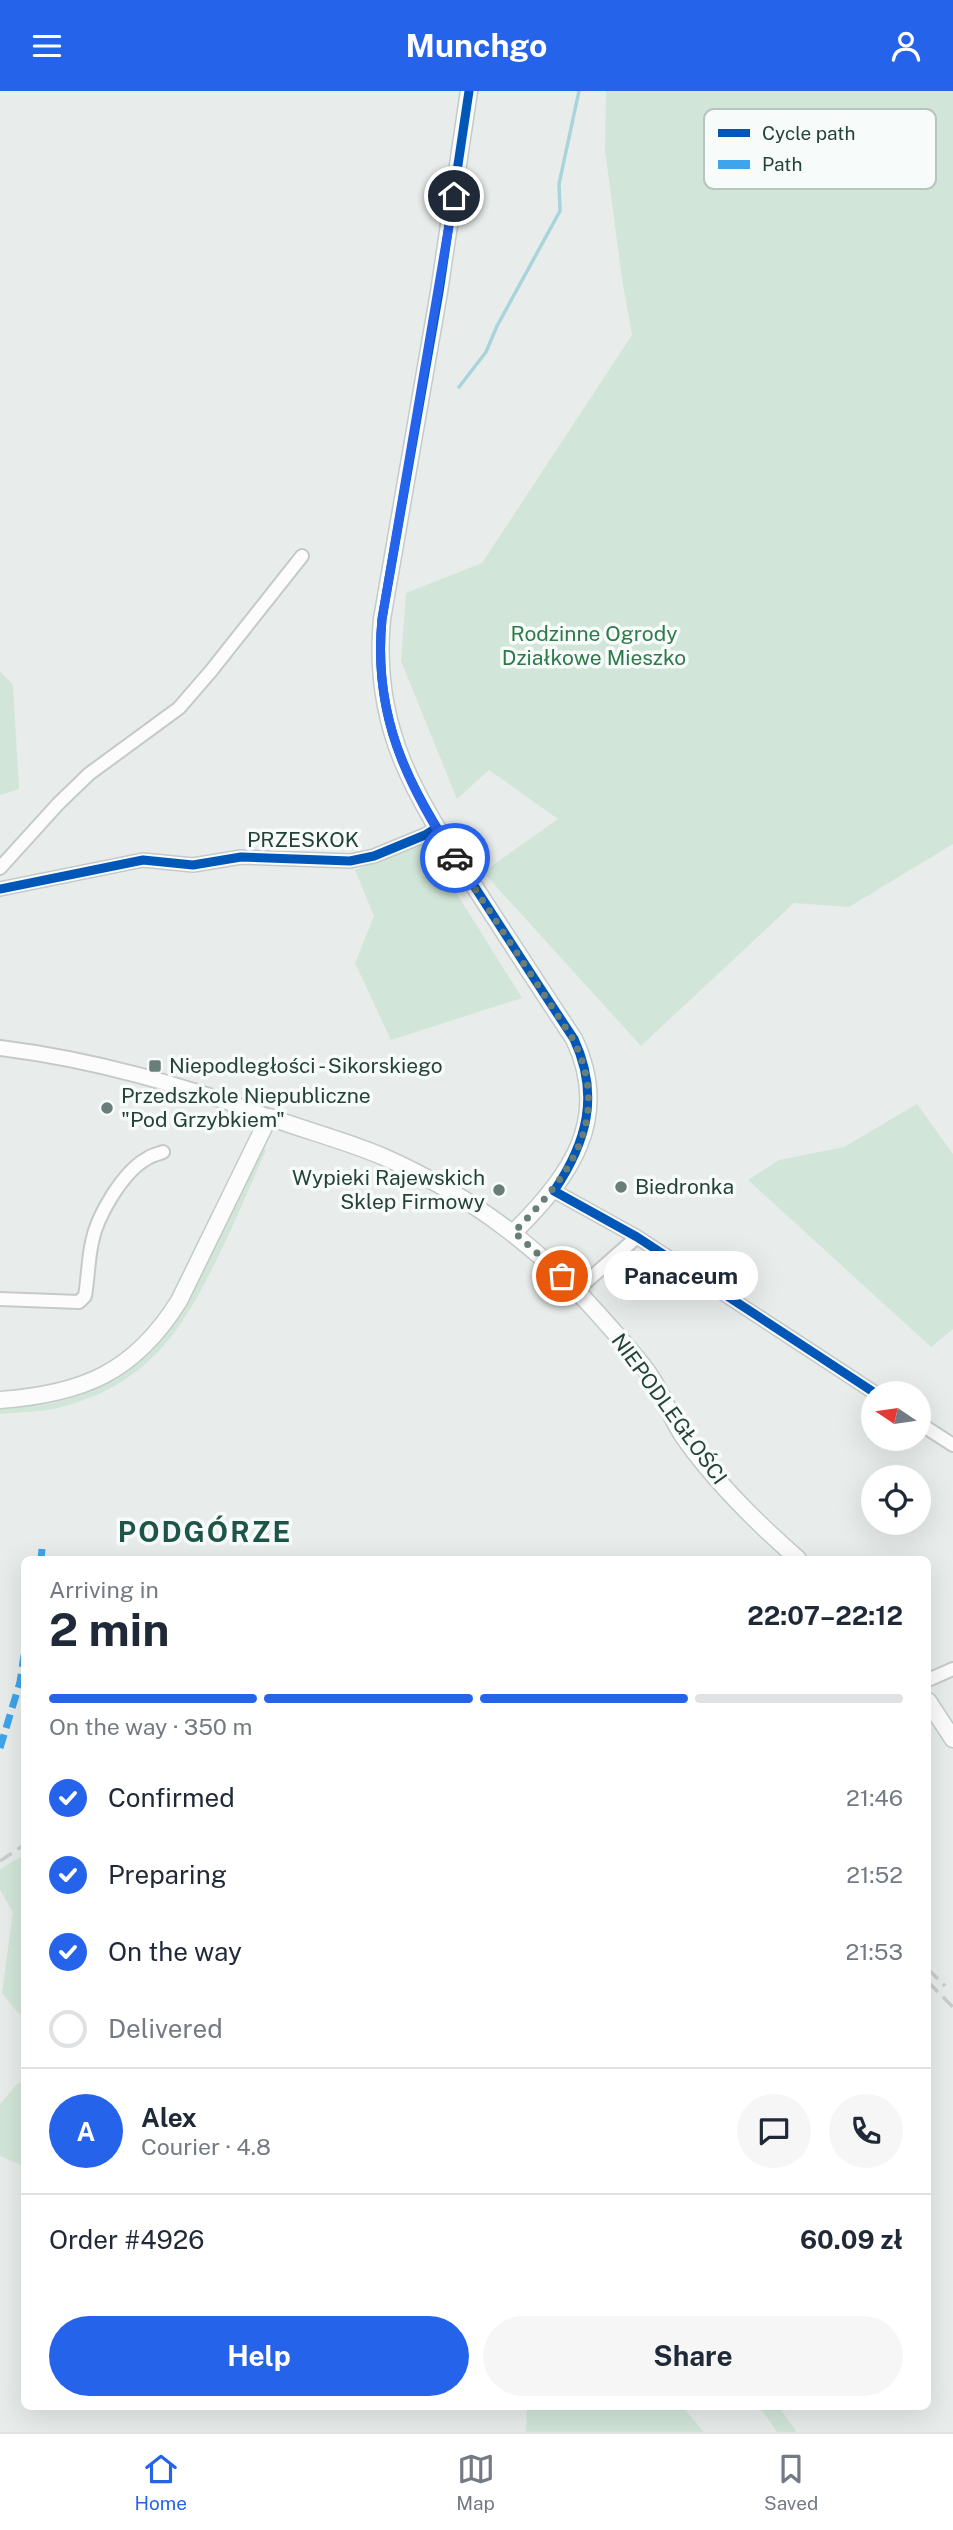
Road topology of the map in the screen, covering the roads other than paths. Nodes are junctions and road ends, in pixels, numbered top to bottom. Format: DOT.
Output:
graph roads {
  1 [pos="469,91"];
  2 [pos="302,556"];
  3 [pos="436,828"];
  4 [pos="0,868"];
  5 [pos="0,889"];
  6 [pos="0,1048"];
  7 [pos="269,1117"];
  8 [pos="163,1152"];
  9 [pos="554,1191"];
  10 [pos="514,1232"];
  11 [pos="637,1237"];
  12 [pos="577,1290"];
  13 [pos="0,1299"];
  14 [pos="861,1384"];
  15 [pos="0,1400"];
  16 [pos="931,1431"];
  17 [pos="953,1445"];
  18 [pos="795,1556"];
  19 [pos="953,1669"];
  20 [pos="931,1679"];
  21 [pos="931,1706"];
  22 [pos="953,1739"];
  1 -- 3 [label="main road"];
  2 -- 4 [label="street"];
  3 -- 5 [label="street, PRZESKOK"];
  3 -- 9 [label="main road"];
  6 -- 7 [label="street, NIEPODLEGŁOŚCI"];
  7 -- 10 [label="main road, NIEPODLEGŁOŚCI"];
  7 -- 15 [label="main road"];
  8 -- 13 [label="street"];
  9 -- 10 [label="main road"];
  9 -- 11 [label="street"];
  10 -- 12 [label="main road, NIEPODLEGŁOŚCI"];
  11 -- 12 [label="street"];
  11 -- 14 [label="street"];
  12 -- 18 [label="main road, NIEPODLEGŁOŚCI"];
  16 -- 17 [label="street"];
  19 -- 20 [label="street"];
  21 -- 22 [label="main road"];
}
